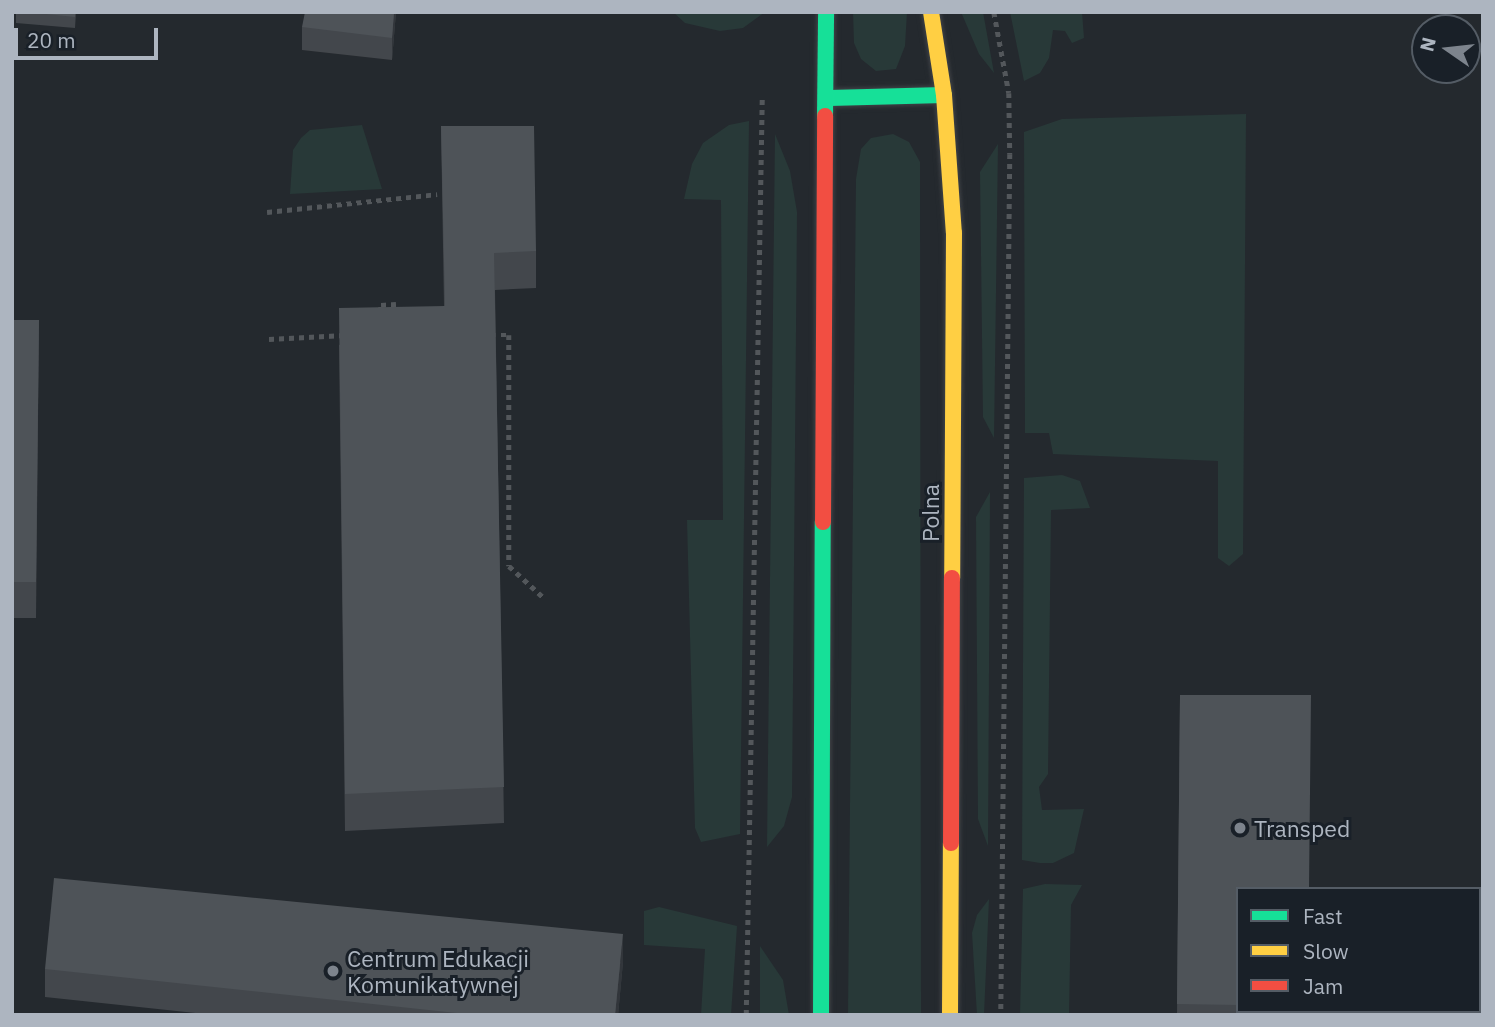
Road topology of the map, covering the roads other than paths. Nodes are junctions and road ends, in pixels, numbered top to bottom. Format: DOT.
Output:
graph roads {
  1 [pos="826,12"];
  2 [pos="931,12"];
  3 [pos="944,95"];
  4 [pos="829,98"];
  5 [pos="821,1015"];
  6 [pos="950,1015"];
  1 -- 4 [label="street"];
  2 -- 3 [label="street, Polna"];
  3 -- 4 [label="street"];
  3 -- 6 [label="street, Polna"];
  4 -- 5 [label="street"];
}
